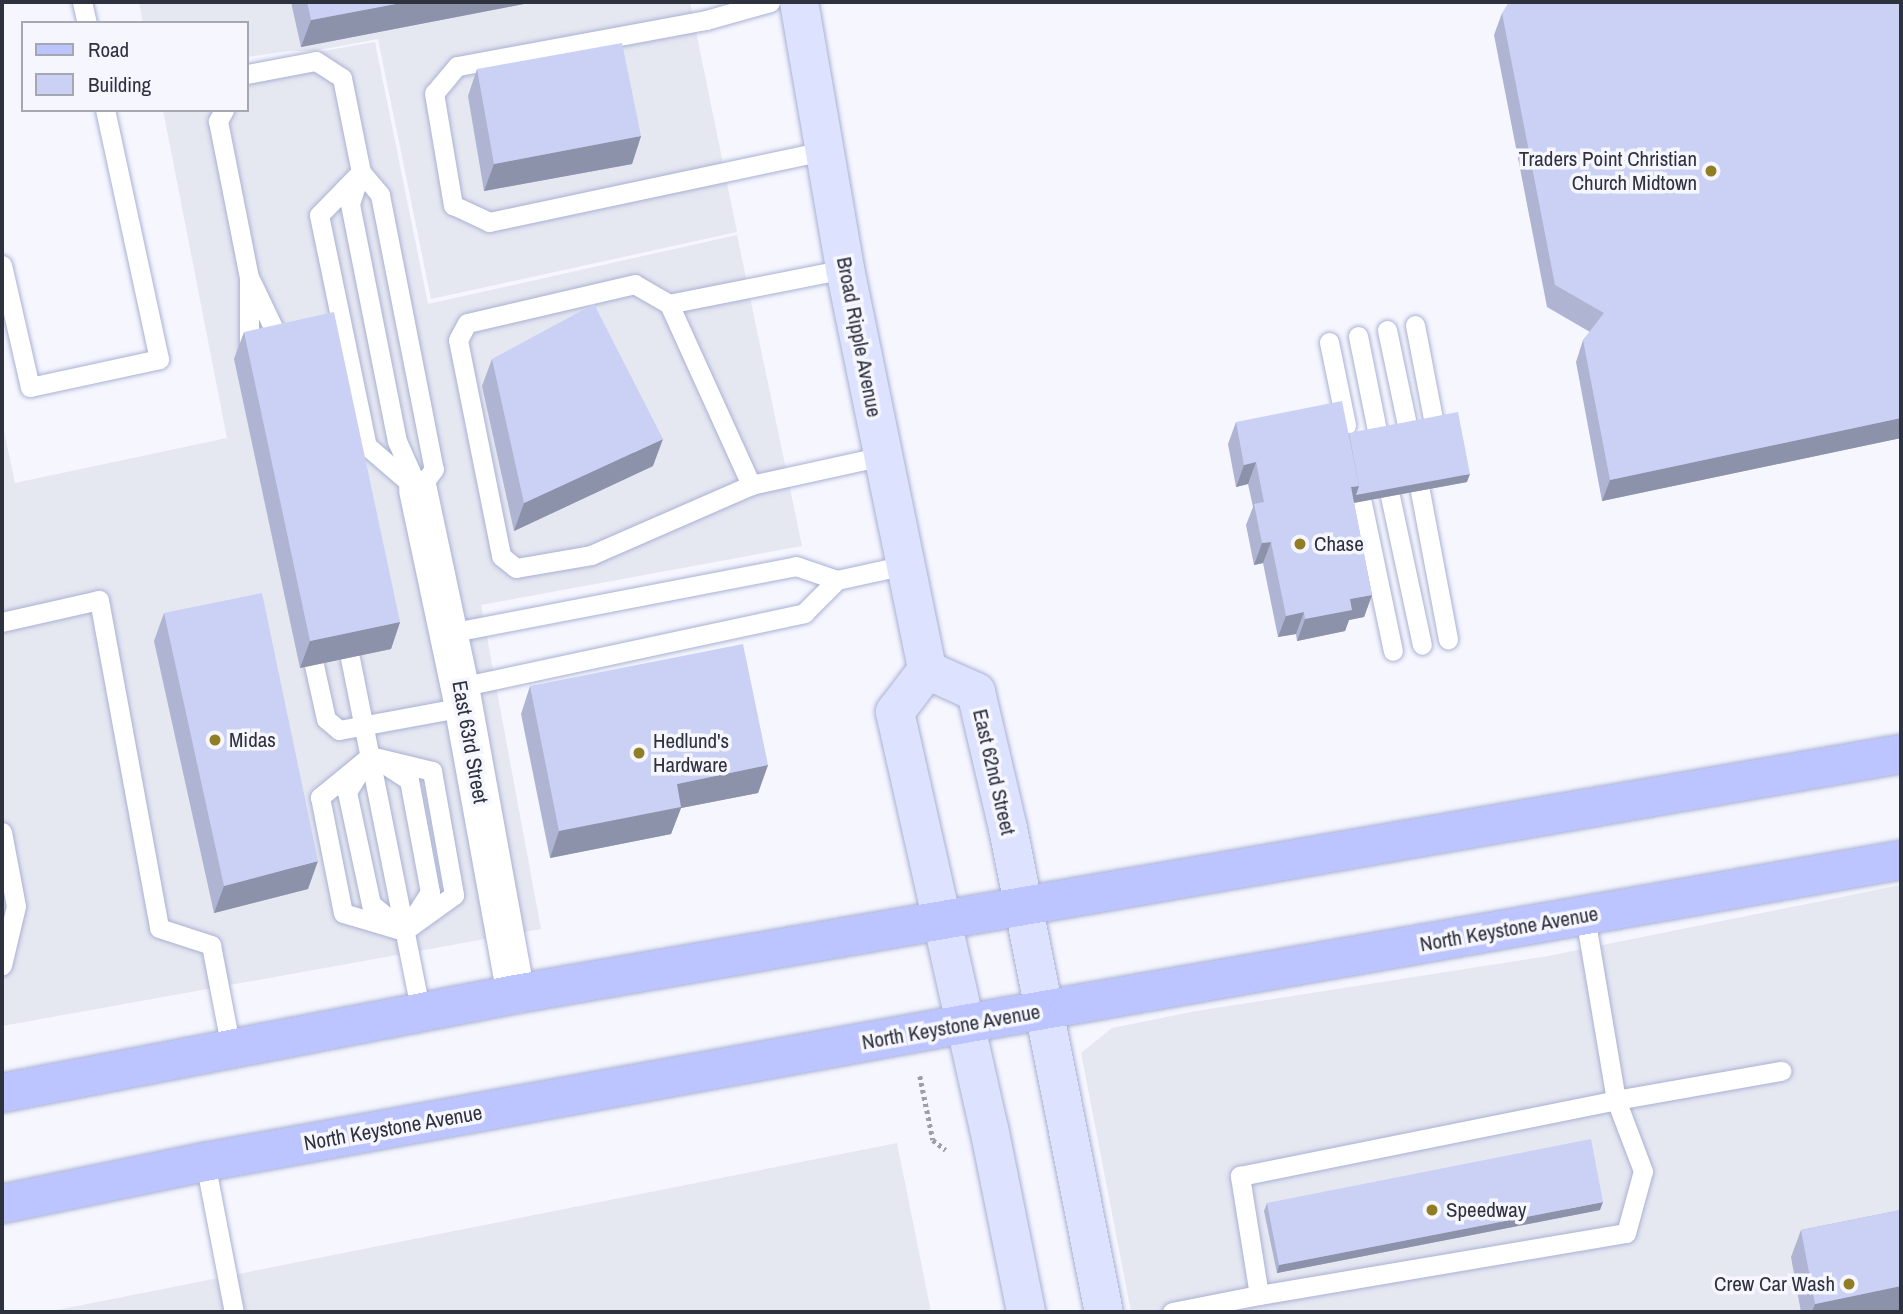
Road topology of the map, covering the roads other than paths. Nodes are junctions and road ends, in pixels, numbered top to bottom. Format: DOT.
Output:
graph roads {
  1 [pos="82,2"];
  2 [pos="770,2"];
  3 [pos="799,2"];
  4 [pos="87,21"];
  5 [pos="248,74"];
  6 [pos="105,112"];
  7 [pos="223,112"];
  8 [pos="824,151"];
  9 [pos="361,172"];
  10 [pos="2,265"];
  11 [pos="845,269"];
  12 [pos="249,277"];
  13 [pos="669,304"];
  14 [pos="1415,325"];
  15 [pos="1387,330"];
  16 [pos="1358,336"];
  17 [pos="1329,342"];
  18 [pos="283,348"];
  19 [pos="249,355"];
  20 [pos="1434,424"];
  21 [pos="1408,430"];
  22 [pos="1378,435"];
  23 [pos="1349,440"];
  24 [pos="883,456"];
  25 [pos="751,485"];
  26 [pos="418,491"];
  27 [pos="1420,491"];
  28 [pos="1390,496"];
  29 [pos="1362,503"];
  30 [pos="905,565"];
  31 [pos="837,580"];
  32 [pos="2,622"];
  33 [pos="449,633"];
  34 [pos="1448,639"];
  35 [pos="1422,645"];
  36 [pos="1393,650"];
  37 [pos="349,658"];
  38 [pos="314,665"];
  39 [pos="927,670"];
  40 [pos="462,697"];
  41 [pos="364,726"];
  42 [pos="1901,754"];
  43 [pos="370,756"];
  44 [pos="2,832"];
  45 [pos="1901,860"];
  46 [pos="1023,905"];
  47 [pos="1585,916"];
  48 [pos="942,920"];
  49 [pos="404,930"];
  50 [pos="2,965"];
  51 [pos="516,994"];
  52 [pos="1044,1010"];
  53 [pos="421,1013"];
  54 [pos="964,1024"];
  55 [pos="231,1049"];
  56 [pos="1781,1071"];
  57 [pos="2,1093"];
  58 [pos="1616,1100"];
  59 [pos="205,1162"];
  60 [pos="2,1204"];
  61 [pos="1259,1295"];
  62 [pos="234,1312"];
  63 [pos="1026,1312"];
  64 [pos="1104,1312"];
  65 [pos="1172,1312"];
  1 -- 4 [label="lane"];
  2 -- 8 [label="lane"];
  3 -- 8 [label="street, Broad Ripple Avenue"];
  5 -- 9 [label="lane"];
  6 -- 10 [label="lane"];
  7 -- 12 [label="lane"];
  8 -- 11 [label="street, Broad Ripple Avenue"];
  9 -- 26 [label="lane"];
  9 -- 26 [label="lane"];
  9 -- 26 [label="lane"];
  11 -- 13 [label="lane"];
  11 -- 24 [label="street, Broad Ripple Avenue"];
  12 -- 18 [label="lane"];
  12 -- 19 [label="lane"];
  13 -- 25 [label="lane"];
  13 -- 25 [label="lane"];
  14 -- 20 [label="lane"];
  15 -- 21 [label="lane"];
  16 -- 22 [label="lane"];
  17 -- 23 [label="lane"];
  24 -- 25 [label="lane"];
  24 -- 30 [label="street, Broad Ripple Avenue"];
  26 -- 33 [label="street, East 63rd Street"];
  27 -- 34 [label="lane"];
  28 -- 35 [label="lane"];
  29 -- 36 [label="lane"];
  30 -- 31 [label="lane"];
  30 -- 39 [label="street, Broad Ripple Avenue"];
  31 -- 33 [label="lane"];
  31 -- 40 [label="lane"];
  32 -- 55 [label="lane"];
  33 -- 40 [label="street, East 63rd Street"];
  37 -- 41 [label="lane"];
  38 -- 41 [label="lane"];
  39 -- 46 [label="street, East 62nd Street"];
  39 -- 48 [label="street"];
  40 -- 41 [label="lane"];
  40 -- 51 [label="street, East 63rd Street"];
  41 -- 43 [label="lane"];
  42 -- 46 [label="main road"];
  43 -- 49 [label="lane"];
  43 -- 49 [label="lane"];
  43 -- 49 [label="lane"];
  43 -- 49 [label="lane"];
  44 -- 50 [label="lane"];
  45 -- 47 [label="main road, North Keystone Avenue"];
  46 -- 48 [label="main road"];
  46 -- 52 [label="street, East 62nd Street"];
  47 -- 52 [label="main road, North Keystone Avenue"];
  47 -- 58 [label="lane"];
  48 -- 51 [label="main road"];
  48 -- 54 [label="street"];
  49 -- 53 [label="lane"];
  51 -- 53 [label="main road"];
  52 -- 54 [label="main road, North Keystone Avenue"];
  52 -- 64 [label="street, East 62nd Street"];
  53 -- 55 [label="main road"];
  54 -- 59 [label="main road, North Keystone Avenue"];
  54 -- 63 [label="street"];
  55 -- 57 [label="main road"];
  56 -- 58 [label="lane"];
  58 -- 61 [label="lane"];
  58 -- 61 [label="lane"];
  59 -- 60 [label="main road, North Keystone Avenue"];
  59 -- 62 [label="lane"];
  61 -- 65 [label="lane"];
}
